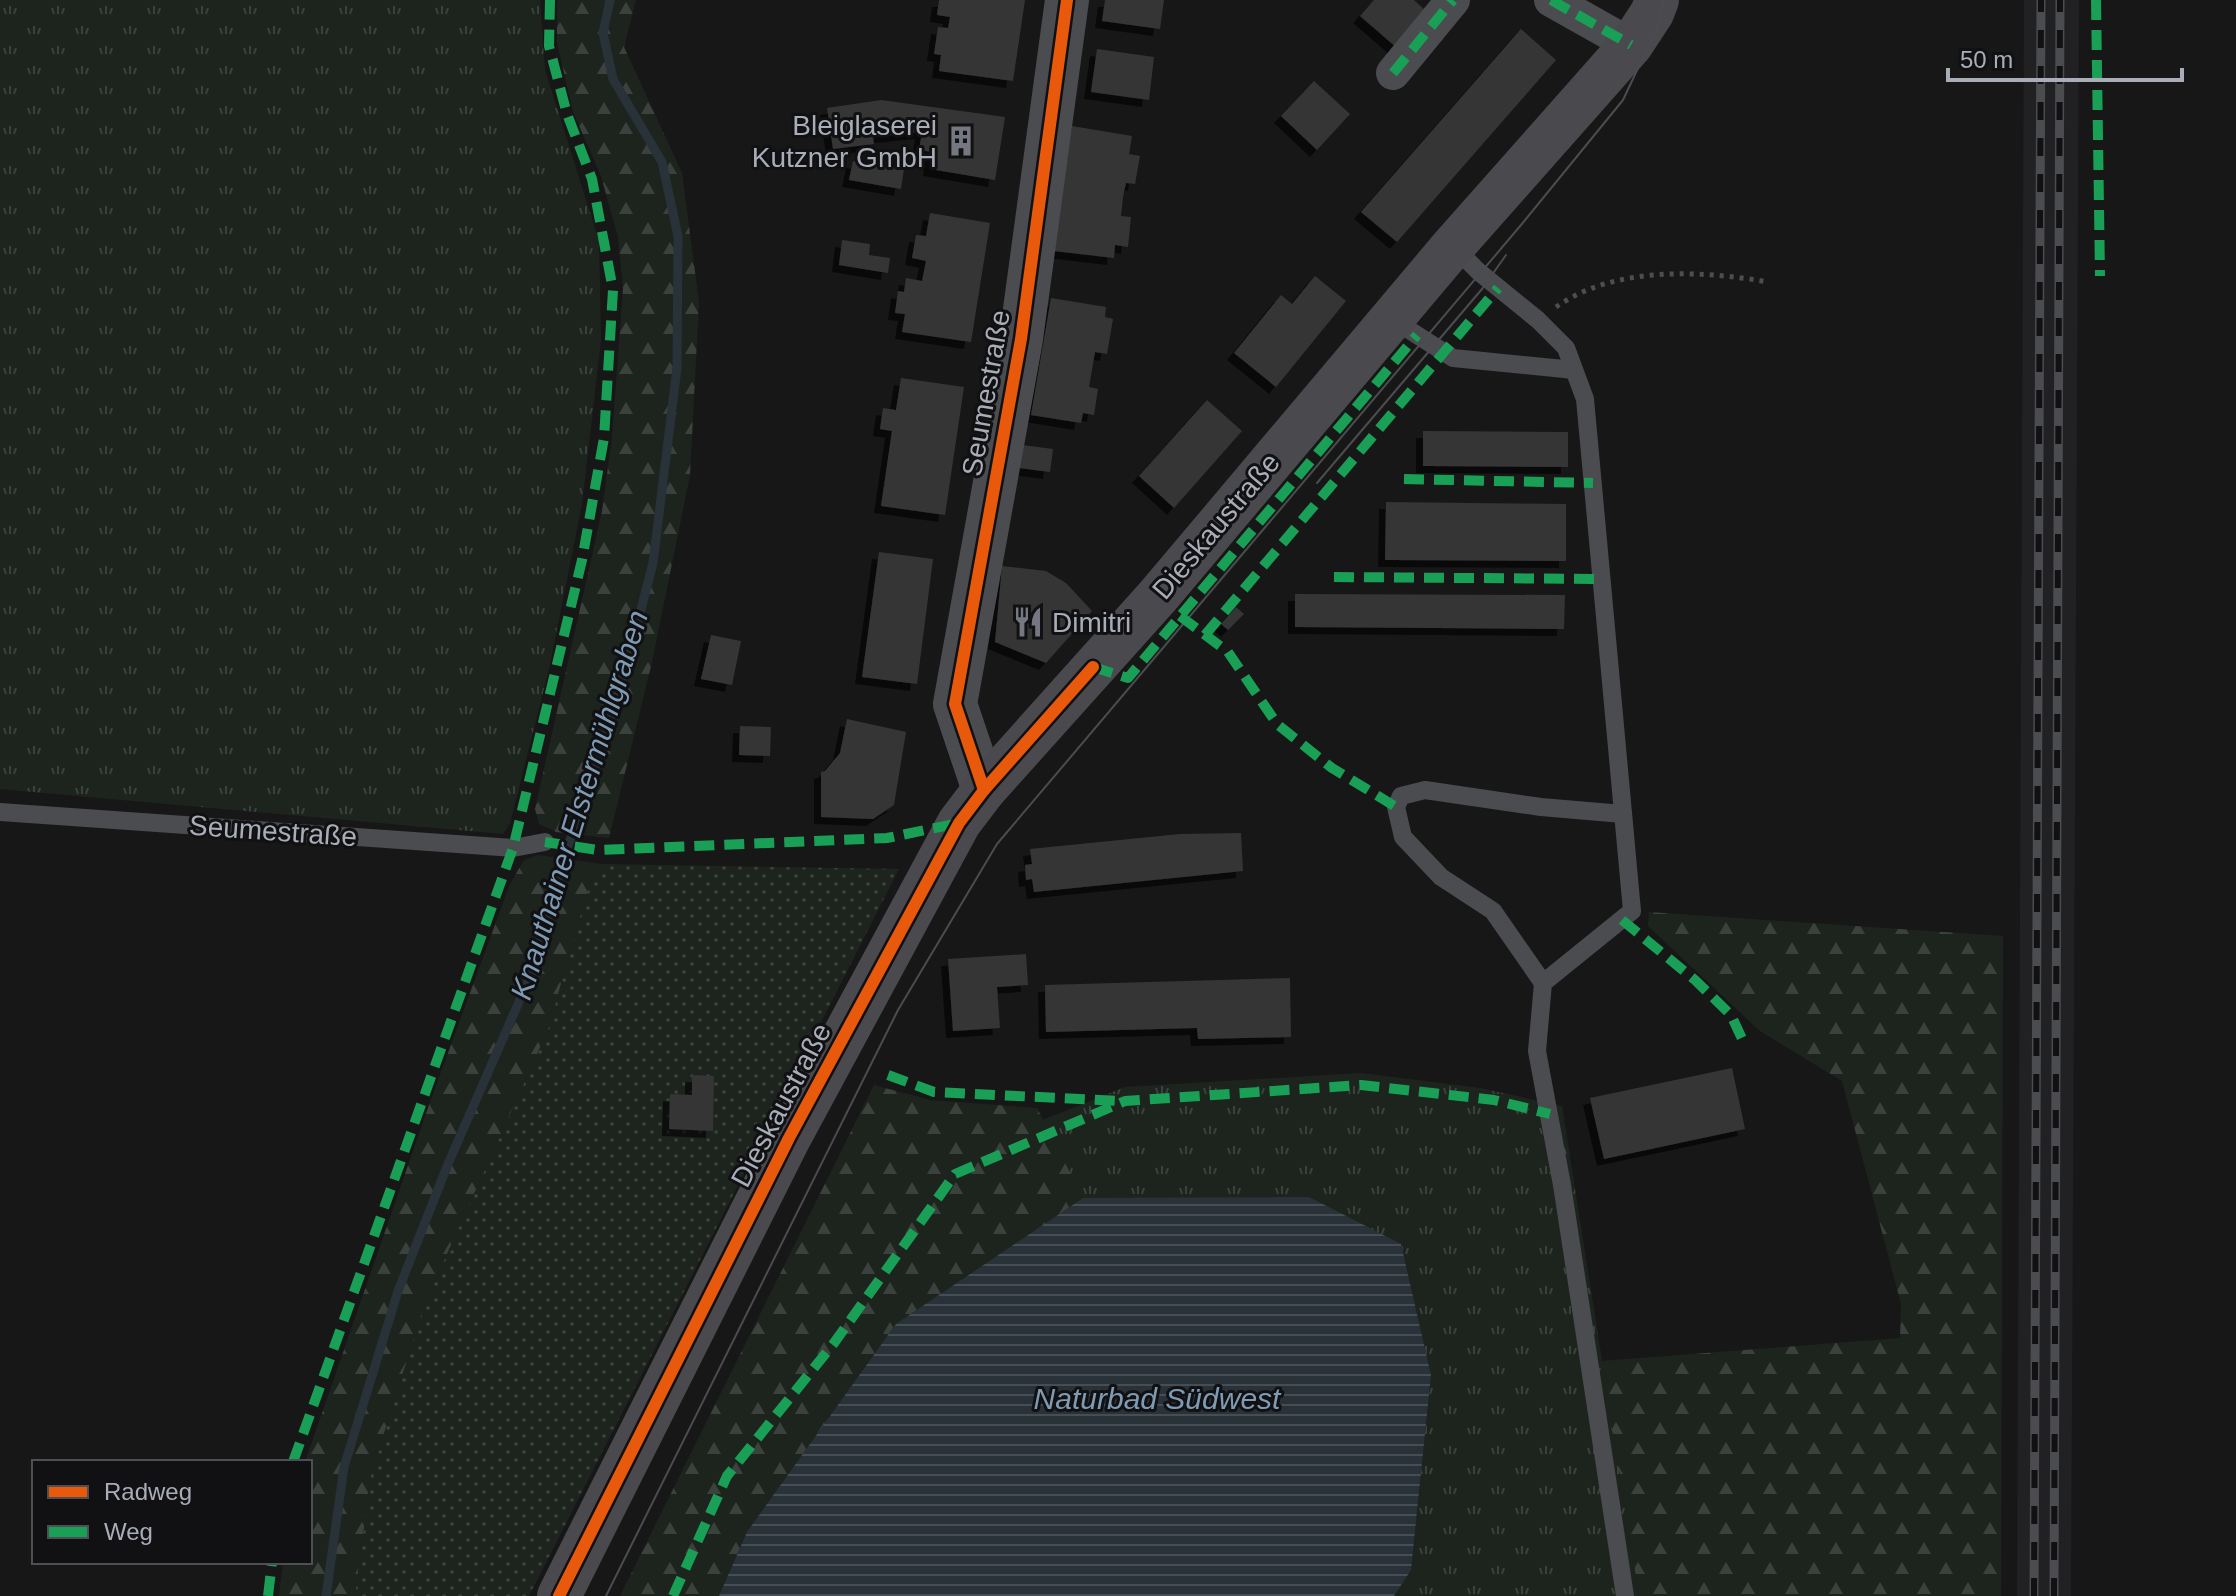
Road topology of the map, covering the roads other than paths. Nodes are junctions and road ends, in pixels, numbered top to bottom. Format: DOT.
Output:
graph roads {
  1 [pos="1067,0"];
  2 [pos="1453,0"];
  3 [pos="1551,0"];
  4 [pos="1657,0"];
  5 [pos="1631,45"];
  6 [pos="1393,73"];
  7 [pos="1453,246"];
  8 [pos="1392,319"];
  9 [pos="1574,370"];
  10 [pos="984,790"];
  11 [pos="0,812"];
  12 [pos="1623,814"];
  13 [pos="545,842"];
  14 [pos="1543,983"];
  15 [pos="559,1596"];
  16 [pos="1625,1596"];
  1 -- 10 [label="street, Seumestraße"];
  2 -- 6 [label="street"];
  3 -- 5 [label="street"];
  4 -- 5 [label="main road, Dieskaustraße"];
  5 -- 7 [label="main road, Dieskaustraße"];
  7 -- 8 [label="main road, Dieskaustraße"];
  7 -- 9 [label="lane"];
  8 -- 9 [label="lane"];
  8 -- 10 [label="main road, Dieskaustraße"];
  9 -- 12 [label="lane"];
  10 -- 15 [label="main road, Dieskaustraße"];
  11 -- 13 [label="lane, Seumestraße"];
  12 -- 14 [label="lane"];
  12 -- 14 [label="lane"];
  14 -- 16 [label="lane"];
}
